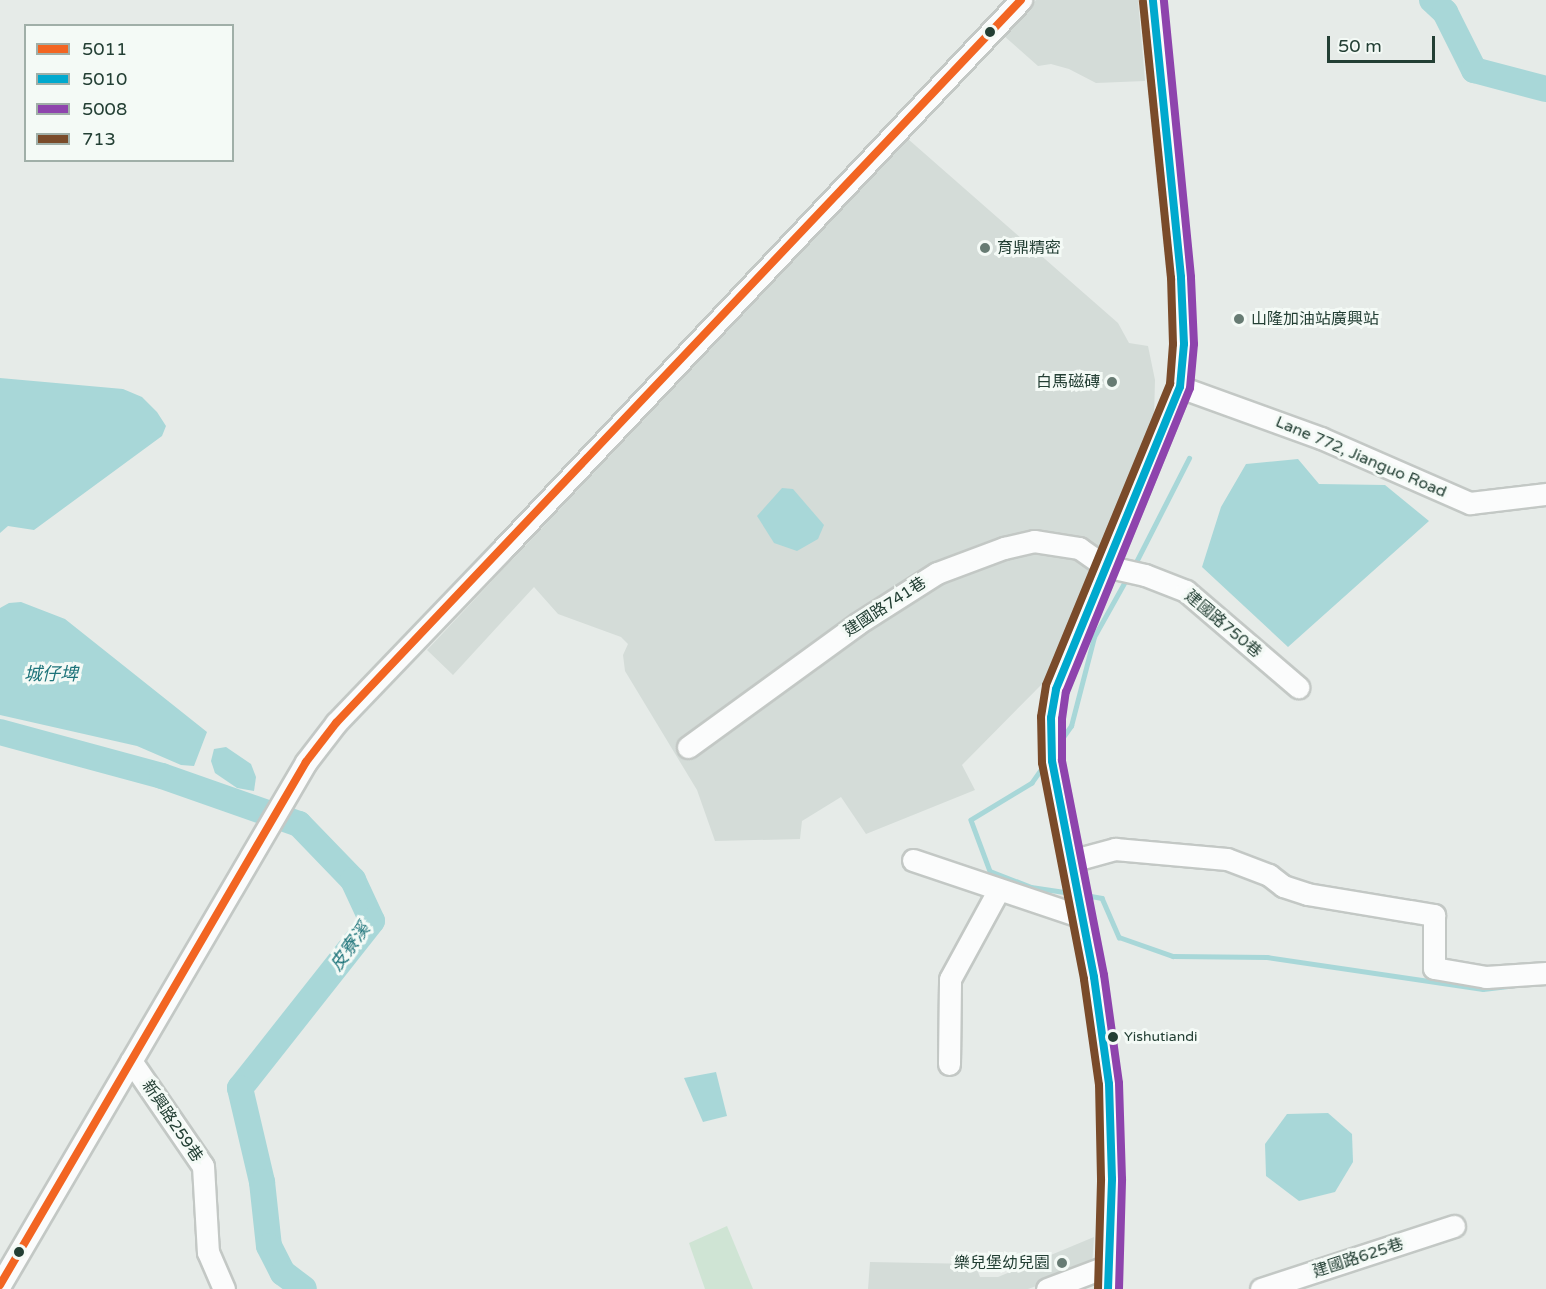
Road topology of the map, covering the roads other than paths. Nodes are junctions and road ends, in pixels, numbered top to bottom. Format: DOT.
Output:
graph roads {
  1 [pos="1021,0"];
  2 [pos="1153,0"];
  3 [pos="1180,387"];
  4 [pos="1546,494"];
  5 [pos="1106,566"];
  6 [pos="1298,687"];
  7 [pos="688,747"];
  8 [pos="913,860"];
  9 [pos="1071,861"];
  10 [pos="999,889"];
  11 [pos="1079,902"];
  12 [pos="1546,973"];
  13 [pos="131,1061"];
  14 [pos="949,1064"];
  15 [pos="1454,1226"];
  16 [pos="1108,1266"];
  17 [pos="0,1285"];
  18 [pos="224,1289"];
  19 [pos="1047,1289"];
  20 [pos="1108,1289"];
  21 [pos="1261,1289"];
  1 -- 13 [label="street"];
  2 -- 3 [label="street"];
  3 -- 4 [label="street, Lane 772, Jianguo Road"];
  3 -- 5 [label="street"];
  5 -- 6 [label="street, 建國路750巷"];
  5 -- 7 [label="street, 建國路741巷"];
  5 -- 9 [label="street"];
  8 -- 10 [label="street"];
  9 -- 11 [label="street"];
  9 -- 12 [label="street"];
  10 -- 11 [label="street"];
  10 -- 14 [label="street"];
  11 -- 16 [label="street"];
  13 -- 17 [label="street"];
  13 -- 18 [label="street, 新興路259巷"];
  15 -- 21 [label="street, 建國路625巷"];
  16 -- 19 [label="street"];
  16 -- 20 [label="street"];
}
